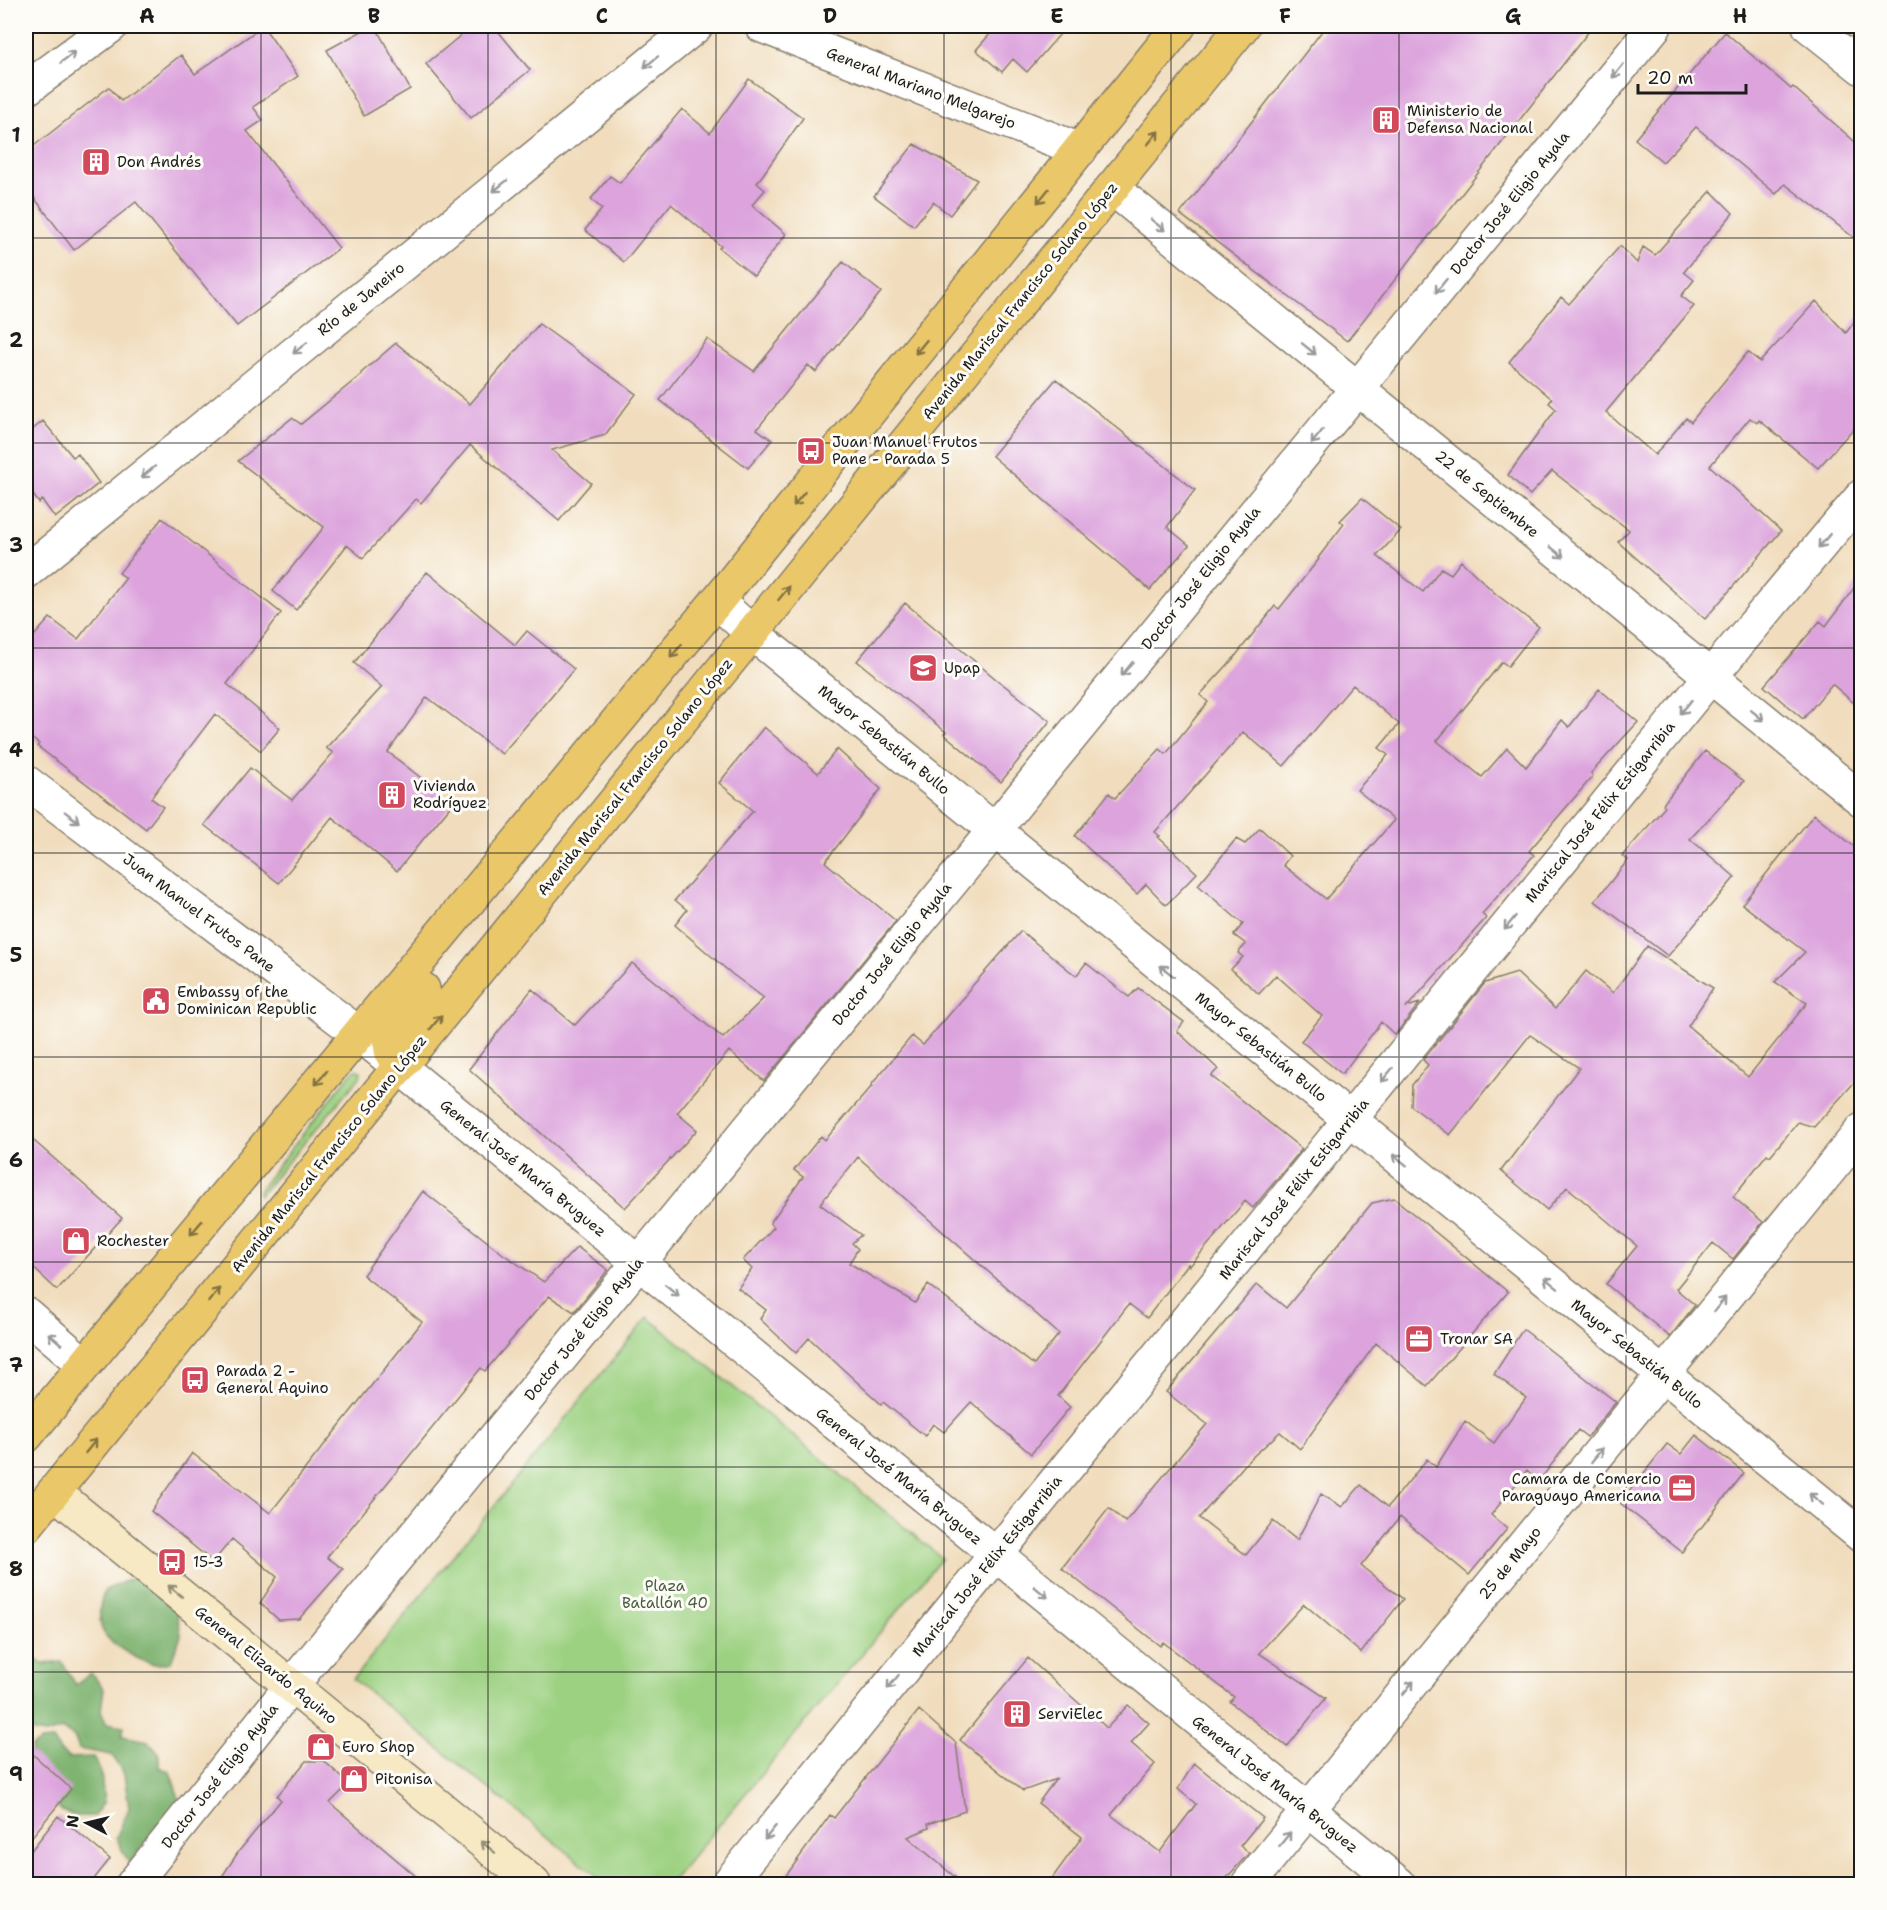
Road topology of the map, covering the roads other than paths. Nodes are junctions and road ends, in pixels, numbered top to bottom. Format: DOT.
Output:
graph roads {
  1 [pos="111,26"];
  2 [pos="696,26"];
  3 [pos="762,26"];
  4 [pos="1179,26"];
  5 [pos="1243,26"];
  6 [pos="1655,26"];
  7 [pos="1809,26"];
  8 [pos="1862,68"];
  9 [pos="26,89"];
  10 [pos="1080,150"];
  11 [pos="1112,188"];
  12 [pos="1357,388"];
  13 [pos="1862,496"];
  14 [pos="26,572"];
  15 [pos="717,601"];
  16 [pos="752,633"];
  17 [pos="1710,676"];
  18 [pos="600,741"];
  19 [pos="26,782"];
  20 [pos="1862,800"];
  21 [pos="994,830"];
  22 [pos="358,1033"];
  23 [pos="399,1067"];
  24 [pos="1350,1120"];
  25 [pos="1862,1130"];
  26 [pos="639,1263"];
  27 [pos="26,1314"];
  28 [pos="84,1364"];
  29 [pos="1663,1374"];
  30 [pos="26,1436"];
  31 [pos="54,1492"];
  32 [pos="26,1526"];
  33 [pos="1862,1536"];
  34 [pos="996,1555"];
  35 [pos="291,1686"];
  36 [pos="1308,1811"];
  37 [pos="133,1884"];
  38 [pos="534,1884"];
  39 [pos="728,1884"];
  40 [pos="1248,1884"];
  41 [pos="1399,1884"];
  9 -- 1 [label="street, one-way"];
  2 -- 14 [label="street, Río de Janeiro, one-way"];
  3 -- 10 [label="street, General Mariano Melgarejo"];
  4 -- 10 [label="highway"];
  11 -- 5 [label="highway, Avenida Mariscal Francisco Solano López, one-way"];
  6 -- 12 [label="street, Doctor José Eligio Ayala, one-way"];
  7 -- 8 [label="street"];
  10 -- 15 [label="highway, one-way"];
  11 -- 12 [label="street, 22 de Septiembre, one-way"];
  16 -- 11 [label="highway, Avenida Mariscal Francisco Solano López, one-way"];
  12 -- 17 [label="street, 22 de Septiembre, one-way"];
  12 -- 21 [label="street, Doctor José Eligio Ayala, one-way"];
  13 -- 17 [label="street, Mariscal José Félix Estigarribia, one-way"];
  15 -- 16 [label="street, Mayor Sebastián Bullo"];
  15 -- 18 [label="highway, one-way"];
  16 -- 21 [label="street, Mayor Sebastián Bullo"];
  23 -- 16 [label="highway, Avenida Mariscal Francisco Solano López, one-way"];
  17 -- 20 [label="street, 22 de Septiembre, one-way"];
  17 -- 24 [label="street, Mariscal José Félix Estigarribia, one-way"];
  18 -- 22 [label="highway"];
  18 -- 23 [label="highway"];
  19 -- 22 [label="street, Juan Manuel Frutos Pane, one-way"];
  24 -- 21 [label="street, Mayor Sebastián Bullo, one-way"];
  21 -- 26 [label="street, Doctor José Eligio Ayala"];
  22 -- 23 [label="street, Juan Manuel Frutos Pane"];
  22 -- 28 [label="highway, one-way"];
  23 -- 26 [label="street, General José María Bruguez"];
  31 -- 23 [label="highway, Avenida Mariscal Francisco Solano López, one-way"];
  29 -- 24 [label="street, Mayor Sebastián Bullo, one-way"];
  24 -- 34 [label="street, Mariscal José Félix Estigarribia"];
  29 -- 25 [label="street, 25 de Mayo, one-way"];
  26 -- 34 [label="street, General José María Bruguez, one-way"];
  26 -- 35 [label="street, Doctor José Eligio Ayala"];
  28 -- 27 [label="street, one-way"];
  28 -- 30 [label="highway"];
  33 -- 29 [label="street, Mayor Sebastián Bullo, one-way"];
  36 -- 29 [label="street, 25 de Mayo, one-way"];
  31 -- 32 [label="highway, Avenida Mariscal Francisco Solano López"];
  35 -- 31 [label="main road, General Elizardo Aquino, one-way"];
  34 -- 36 [label="street, General José María Bruguez, one-way"];
  34 -- 39 [label="street, Mariscal José Félix Estigarribia, one-way"];
  35 -- 37 [label="street, Doctor José Eligio Ayala"];
  38 -- 35 [label="main road, General Elizardo Aquino, one-way"];
  40 -- 36 [label="street, 25 de Mayo, one-way"];
  36 -- 41 [label="street, General José María Bruguez"];
}
